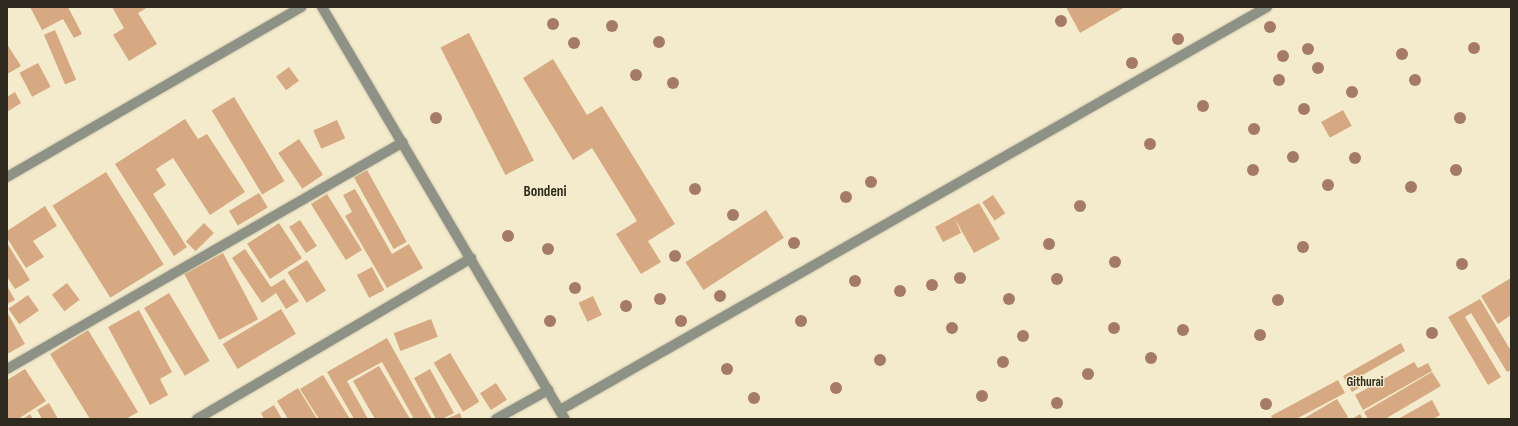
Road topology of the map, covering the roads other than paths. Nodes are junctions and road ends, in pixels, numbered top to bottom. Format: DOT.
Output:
graph roads {
  1 [pos="302,7"];
  2 [pos="322,7"];
  3 [pos="1267,7"];
  4 [pos="403,142"];
  5 [pos="7,177"];
  6 [pos="471,258"];
  7 [pos="7,369"];
  8 [pos="548,390"];
  9 [pos="563,415"];
  10 [pos="197,419"];
  11 [pos="496,419"];
  1 -- 5 [label="street"];
  2 -- 4 [label="street"];
  3 -- 9 [label="street"];
  4 -- 6 [label="street"];
  4 -- 7 [label="street"];
  6 -- 8 [label="street"];
  6 -- 10 [label="street"];
  8 -- 9 [label="street"];
  8 -- 11 [label="street"];
}
